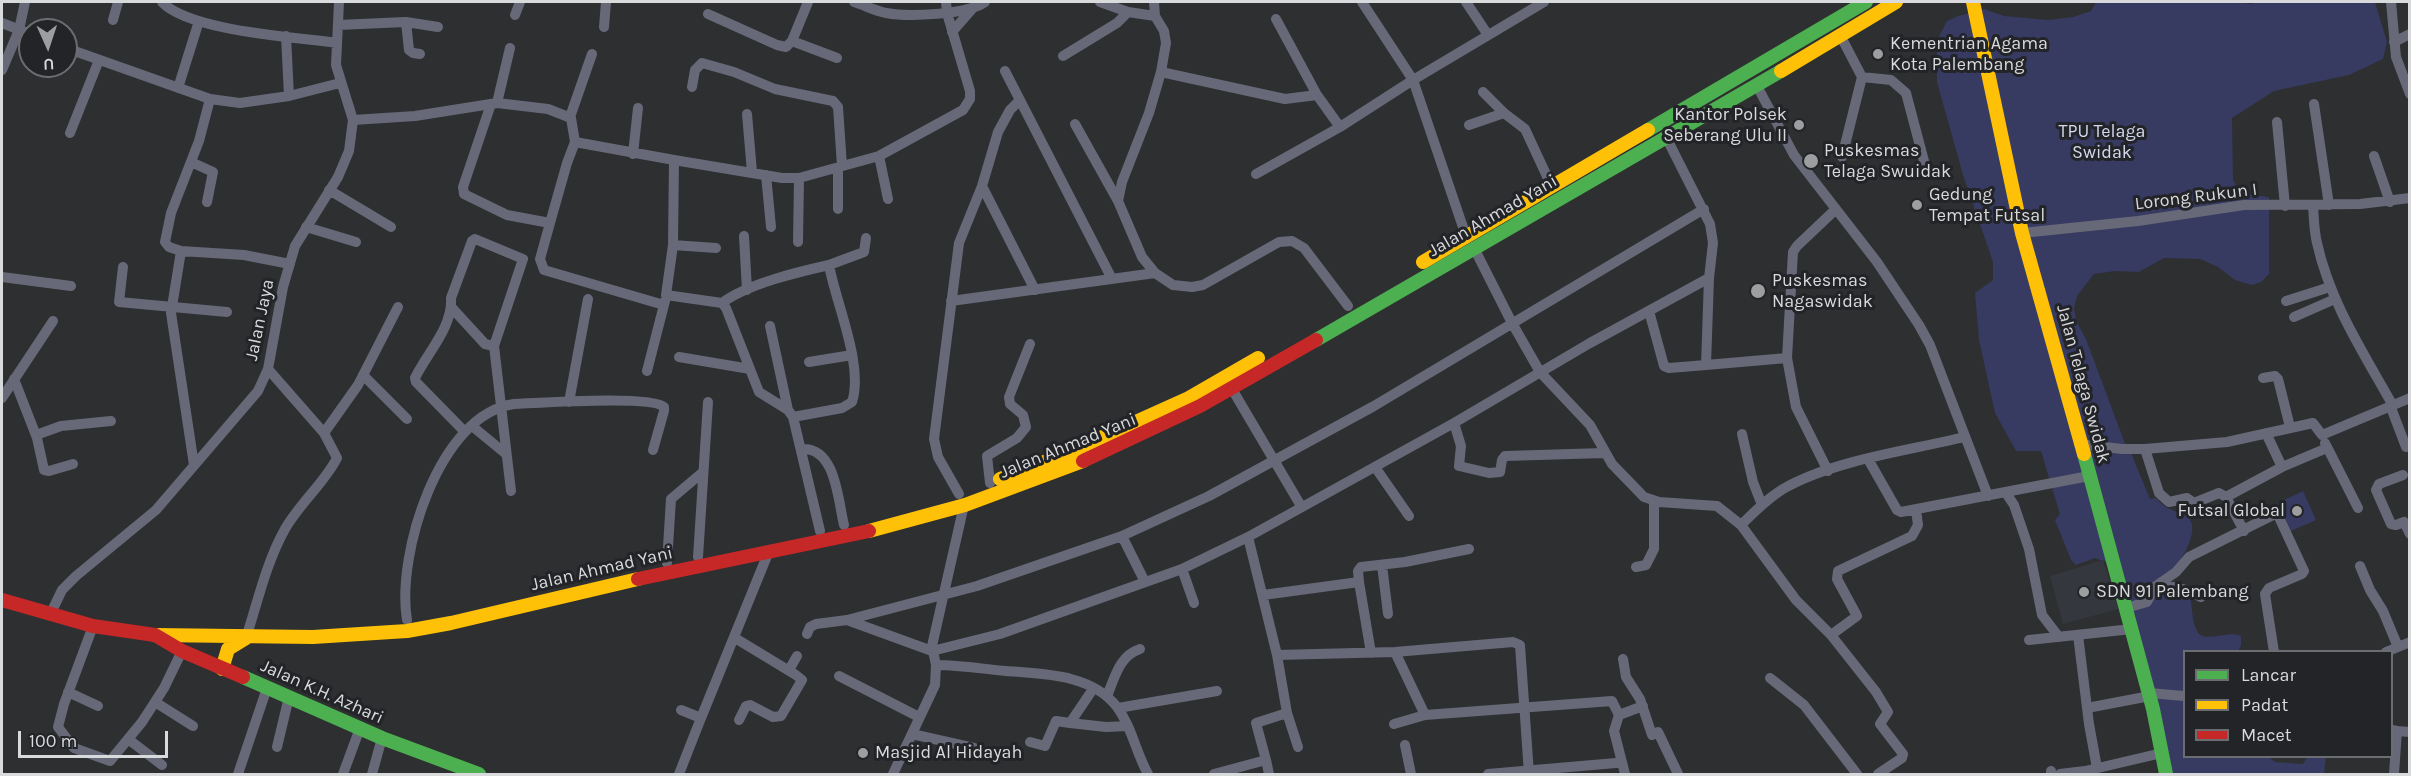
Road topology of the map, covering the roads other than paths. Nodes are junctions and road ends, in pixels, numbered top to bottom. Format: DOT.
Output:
graph roads {
  1 [pos="25,2"];
  2 [pos="118,2"];
  3 [pos="162,2"];
  4 [pos="339,2"];
  5 [pos="520,2"];
  6 [pos="606,2"];
  7 [pos="808,2"];
  8 [pos="854,2"];
  9 [pos="985,2"];
  10 [pos="1100,2"];
  11 [pos="1154,2"];
  12 [pos="1362,2"];
  13 [pos="1466,2"];
  14 [pos="1544,2"];
  15 [pos="1866,2"];
  16 [pos="1896,2"];
  17 [pos="1973,2"];
  18 [pos="2391,2"];
  19 [pos="946,7"];
  20 [pos="974,8"];
  21 [pos="1128,12"];
  22 [pos="708,14"];
  23 [pos="515,15"];
  24 [pos="1155,16"];
  25 [pos="25,18"];
  26 [pos="1276,19"];
  27 [pos="113,20"];
  28 [pos="199,21"];
  29 [pos="405,22"];
  30 [pos="2,23"];
  31 [pos="338,25"];
  32 [pos="438,27"];
  33 [pos="604,27"];
  34 [pos="18,29"];
  35 [pos="952,32"];
  36 [pos="2409,34"];
  37 [pos="1488,35"];
  38 [pos="1840,35"];
  39 [pos="286,36"];
  40 [pos="792,41"];
  41 [pos="2394,42"];
  42 [pos="337,43"];
  43 [pos="18,44"];
  44 [pos="510,48"];
  45 [pos="78,52"];
  46 [pos="420,54"];
  47 [pos="592,54"];
  48 [pos="1063,56"];
  49 [pos="837,58"];
  50 [pos="99,60"];
  51 [pos="2,70"];
  52 [pos="1005,71"];
  53 [pos="1161,72"];
  54 [pos="1862,77"];
  55 [pos="1413,80"];
  56 [pos="340,83"];
  57 [pos="1757,86"];
  58 [pos="692,87"];
  59 [pos="178,88"];
  60 [pos="1483,92"];
  61 [pos="1317,94"];
  62 [pos="2409,94"];
  63 [pos="289,96"];
  64 [pos="210,99"];
  65 [pos="1019,101"];
  66 [pos="494,104"];
  67 [pos="2314,104"];
  68 [pos="638,108"];
  69 [pos="1504,113"];
  70 [pos="747,114"];
  71 [pos="570,117"];
  72 [pos="352,120"];
  73 [pos="2277,122"];
  74 [pos="1075,124"];
  75 [pos="1469,125"];
  76 [pos="1340,127"];
  77 [pos="70,133"];
  78 [pos="1666,137"];
  79 [pos="575,142"];
  80 [pos="633,154"];
  81 [pos="879,156"];
  82 [pos="2374,156"];
  83 [pos="1842,158"];
  84 [pos="674,160"];
  85 [pos="1924,161"];
  86 [pos="191,162"];
  87 [pos="840,167"];
  88 [pos="752,172"];
  89 [pos="1256,174"];
  90 [pos="766,175"];
  91 [pos="799,178"];
  92 [pos="1551,184"];
  93 [pos="982,186"];
  94 [pos="329,190"];
  95 [pos="2409,198"];
  96 [pos="888,199"];
  97 [pos="1118,201"];
  98 [pos="207,202"];
  99 [pos="2390,202"];
  100 [pos="2329,205"];
  101 [pos="2284,206"];
  102 [pos="2313,206"];
  103 [pos="838,209"];
  104 [pos="1704,209"];
  105 [pos="1836,210"];
  106 [pos="550,223"];
  107 [pos="306,227"];
  108 [pos="391,227"];
  109 [pos="771,227"];
  110 [pos="2022,233"];
  111 [pos="744,236"];
  112 [pos="866,238"];
  113 [pos="356,242"];
  114 [pos="798,242"];
  115 [pos="1470,242"];
  116 [pos="673,245"];
  117 [pos="716,248"];
  118 [pos="181,250"];
  119 [pos="290,264"];
  120 [pos="829,266"];
  121 [pos="123,267"];
  122 [pos="1155,273"];
  123 [pos="2,277"];
  124 [pos="1710,278"];
  125 [pos="1112,279"];
  126 [pos="71,286"];
  127 [pos="2330,287"];
  128 [pos="747,290"];
  129 [pos="1035,290"];
  130 [pos="588,299"];
  131 [pos="2335,299"];
  132 [pos="665,300"];
  133 [pos="951,301"];
  134 [pos="2286,301"];
  135 [pos="722,303"];
  136 [pos="1348,306"];
  137 [pos="398,307"];
  138 [pos="171,308"];
  139 [pos="452,308"];
  140 [pos="1649,311"];
  141 [pos="227,312"];
  142 [pos="2294,317"];
  143 [pos="53,321"];
  144 [pos="1512,323"];
  145 [pos="770,326"];
  146 [pos="1030,344"];
  147 [pos="494,346"];
  148 [pos="852,355"];
  149 [pos="679,357"];
  150 [pos="1787,358"];
  151 [pos="809,362"];
  152 [pos="1706,365"];
  153 [pos="268,369"];
  154 [pos="750,369"];
  155 [pos="647,371"];
  156 [pos="1540,372"];
  157 [pos="363,375"];
  158 [pos="2264,378"];
  159 [pos="14,379"];
  160 [pos="1232,389"];
  161 [pos="2,398"];
  162 [pos="2409,398"];
  163 [pos="569,402"];
  164 [pos="708,402"];
  165 [pos="2391,405"];
  166 [pos="500,406"];
  167 [pos="791,413"];
  168 [pos="407,419"];
  169 [pos="111,421"];
  170 [pos="1454,423"];
  171 [pos="2290,427"];
  172 [pos="468,429"];
  173 [pos="324,433"];
  174 [pos="2266,433"];
  175 [pos="1742,434"];
  176 [pos="36,435"];
  177 [pos="2322,435"];
  178 [pos="1964,437"];
  179 [pos="2079,444"];
  180 [pos="2406,447"];
  181 [pos="2327,448"];
  182 [pos="801,449"];
  183 [pos="2145,449"];
  184 [pos="653,450"];
  185 [pos="1604,453"];
  186 [pos="506,454"];
  187 [pos="1868,459"];
  188 [pos="1276,461"];
  189 [pos="73,464"];
  190 [pos="195,465"];
  191 [pos="2282,466"];
  192 [pos="1375,467"];
  193 [pos="1828,471"];
  194 [pos="704,472"];
  195 [pos="2403,475"];
  196 [pos="2089,476"];
  197 [pos="990,483"];
  198 [pos="511,491"];
  199 [pos="2006,493"];
  200 [pos="1988,496"];
  201 [pos="2226,497"];
  202 [pos="961,500"];
  203 [pos="1654,501"];
  204 [pos="1762,505"];
  205 [pos="1301,506"];
  206 [pos="2358,508"];
  207 [pos="1916,510"];
  208 [pos="1409,516"];
  209 [pos="844,525"];
  210 [pos="1741,525"];
  211 [pos="2247,529"];
  212 [pos="820,531"];
  213 [pos="2409,534"];
  214 [pos="1122,536"];
  215 [pos="1248,537"];
  216 [pos="1469,549"];
  217 [pos="769,551"];
  218 [pos="698,557"];
  219 [pos="667,563"];
  220 [pos="1382,565"];
  221 [pos="2360,566"];
  222 [pos="1636,567"];
  223 [pos="1182,569"];
  224 [pos="1145,582"];
  225 [pos="1359,582"];
  226 [pos="2154,590"];
  227 [pos="1263,595"];
  228 [pos="942,596"];
  229 [pos="2201,597"];
  230 [pos="2,600"];
  231 [pos="1194,603"];
  232 [pos="2126,608"];
  233 [pos="1388,614"];
  234 [pos="50,615"];
  235 [pos="407,620"];
  236 [pos="848,620"];
  237 [pos="93,626"];
  238 [pos="2132,629"];
  239 [pos="248,632"];
  240 [pos="807,634"];
  241 [pos="155,635"];
  242 [pos="1831,635"];
  243 [pos="2078,635"];
  244 [pos="2059,637"];
  245 [pos="735,638"];
  246 [pos="2029,639"];
  247 [pos="2409,642"];
  248 [pos="2398,647"];
  249 [pos="1140,649"];
  250 [pos="2274,650"];
  251 [pos="2389,650"];
  252 [pos="182,651"];
  253 [pos="932,651"];
  254 [pos="1395,652"];
  255 [pos="1371,653"];
  256 [pos="1277,655"];
  257 [pos="798,656"];
  258 [pos="1623,659"];
  259 [pos="936,665"];
  260 [pos="222,669"];
  261 [pos="789,670"];
  262 [pos="839,676"];
  263 [pos="1770,678"];
  264 [pos="267,688"];
  265 [pos="1093,689"];
  266 [pos="1217,691"];
  267 [pos="68,692"];
  268 [pos="2149,694"];
  269 [pos="1107,696"];
  270 [pos="2183,696"];
  271 [pos="289,697"];
  272 [pos="155,702"];
  273 [pos="98,706"];
  274 [pos="1642,706"];
  275 [pos="1118,708"];
  276 [pos="1524,708"];
  277 [pos="2087,708"];
  278 [pos="681,710"];
  279 [pos="1287,713"];
  280 [pos="1425,715"];
  281 [pos="1619,715"];
  282 [pos="919,717"];
  283 [pos="701,718"];
  284 [pos="739,720"];
  285 [pos="1070,723"];
  286 [pos="1394,724"];
  287 [pos="193,726"];
  288 [pos="1127,726"];
  289 [pos="360,729"];
  290 [pos="2394,731"];
  291 [pos="2409,732"];
  292 [pos="912,734"];
  293 [pos="382,738"];
  294 [pos="128,739"];
  295 [pos="1030,742"];
  296 [pos="1405,745"];
  297 [pos="277,747"];
  298 [pos="1298,747"];
  299 [pos="974,748"];
  300 [pos="2162,753"];
  301 [pos="1266,760"];
  302 [pos="1616,762"];
  303 [pos="162,765"];
  304 [pos="2097,768"];
  305 [pos="1529,773"];
  306 [pos="2054,773"];
  307 [pos="2085,773"];
  308 [pos="238,774"];
  309 [pos="343,774"];
  310 [pos="372,774"];
  311 [pos="479,774"];
  312 [pos="679,774"];
  313 [pos="896,774"];
  314 [pos="1148,774"];
  315 [pos="1214,774"];
  316 [pos="1269,774"];
  317 [pos="1412,774"];
  318 [pos="1488,774"];
  319 [pos="1625,774"];
  320 [pos="1678,774"];
  321 [pos="1857,774"];
  322 [pos="1878,774"];
  323 [pos="2166,774"];
  324 [pos="2394,774"];
  1 -- 25 [label="street"];
  2 -- 27 [label="street"];
  3 -- 28 [label="street"];
  4 -- 31 [label="street, Jalan Jaya"];
  5 -- 23 [label="street"];
  6 -- 33 [label="street"];
  7 -- 40 [label="street"];
  8 -- 19 [label="street"];
  9 -- 20 [label="street"];
  10 -- 21 [label="street"];
  11 -- 24 [label="street"];
  12 -- 55 [label="street"];
  13 -- 37 [label="street"];
  14 -- 37 [label="street"];
  15 -- 92 [label="main road, Jalan Ahmad Yani"];
  16 -- 38 [label="main road, Jalan Ahmad Yani"];
  17 -- 110 [label="main road, Jalan Telaga Swidak"];
  18 -- 41 [label="street"];
  19 -- 20 [label="street"];
  19 -- 35 [label="street"];
  20 -- 35 [label="street"];
  21 -- 24 [label="street"];
  21 -- 48 [label="street"];
  22 -- 40 [label="street"];
  24 -- 53 [label="street"];
  26 -- 61 [label="street"];
  28 -- 39 [label="street"];
  28 -- 59 [label="street"];
  29 -- 31 [label="street"];
  29 -- 32 [label="street"];
  29 -- 46 [label="street"];
  30 -- 34 [label="street"];
  31 -- 42 [label="street, Jalan Jaya"];
  35 -- 81 [label="street"];
  36 -- 41 [label="street"];
  37 -- 55 [label="street"];
  38 -- 54 [label="street"];
  38 -- 57 [label="main road, Jalan Ahmad Yani"];
  39 -- 42 [label="street"];
  39 -- 63 [label="street"];
  40 -- 49 [label="street"];
  41 -- 62 [label="street"];
  42 -- 56 [label="street, Jalan Jaya"];
  43 -- 51 [label="street"];
  44 -- 66 [label="street"];
  45 -- 50 [label="street"];
  47 -- 71 [label="street"];
  50 -- 59 [label="street"];
  50 -- 77 [label="street"];
  52 -- 65 [label="street"];
  53 -- 61 [label="street"];
  53 -- 97 [label="street"];
  54 -- 83 [label="street"];
  54 -- 85 [label="street"];
  55 -- 76 [label="street"];
  55 -- 115 [label="street"];
  56 -- 63 [label="street"];
  56 -- 72 [label="street, Jalan Jaya"];
  57 -- 78 [label="main road, Jalan Ahmad Yani"];
  57 -- 105 [label="street"];
  58 -- 87 [label="street"];
  59 -- 64 [label="street"];
  60 -- 69 [label="street"];
  61 -- 76 [label="street"];
  63 -- 64 [label="street"];
  64 -- 86 [label="street"];
  65 -- 93 [label="street"];
  65 -- 125 [label="street"];
  66 -- 71 [label="street"];
  66 -- 72 [label="street"];
  66 -- 106 [label="street"];
  67 -- 100 [label="street"];
  68 -- 80 [label="street"];
  69 -- 75 [label="street"];
  69 -- 92 [label="street"];
  70 -- 88 [label="street"];
  71 -- 79 [label="street"];
  72 -- 94 [label="street, Jalan Jaya"];
  73 -- 101 [label="street"];
  74 -- 97 [label="street"];
  76 -- 89 [label="street"];
  78 -- 104 [label="street"];
  78 -- 115 [label="main road, Jalan Ahmad Yani"];
  79 -- 80 [label="street"];
  79 -- 106 [label="street"];
  80 -- 84 [label="street"];
  81 -- 87 [label="street"];
  81 -- 96 [label="street"];
  82 -- 99 [label="street"];
  84 -- 88 [label="street"];
  84 -- 116 [label="street"];
  86 -- 98 [label="street"];
  86 -- 118 [label="street"];
  87 -- 91 [label="street"];
  87 -- 103 [label="street"];
  88 -- 90 [label="street"];
  90 -- 91 [label="street"];
  90 -- 109 [label="street"];
  91 -- 114 [label="street"];
  92 -- 115 [label="main road, Jalan Ahmad Yani"];
  93 -- 129 [label="street"];
  93 -- 133 [label="street"];
  94 -- 107 [label="street, Jalan Jaya"];
  94 -- 108 [label="street"];
  95 -- 99 [label="street, Lorong Rukun I"];
  97 -- 122 [label="street"];
  99 -- 100 [label="street, Lorong Rukun I"];
  100 -- 102 [label="street, Lorong Rukun I"];
  101 -- 102 [label="street, Lorong Rukun I"];
  101 -- 110 [label="street, Lorong Rukun I"];
  102 -- 127 [label="street"];
  104 -- 124 [label="street"];
  104 -- 144 [label="street"];
  105 -- 150 [label="street"];
  105 -- 178 [label="street"];
  106 -- 132 [label="street"];
  107 -- 113 [label="street"];
  107 -- 119 [label="street, Jalan Jaya"];
  110 -- 179 [label="main road, Jalan Telaga Swidak"];
  111 -- 128 [label="street"];
  112 -- 120 [label="street"];
  115 -- 136 [label="main road, Jalan Ahmad Yani"];
  115 -- 144 [label="street"];
  115 -- 160 [label="main road, Jalan Ahmad Yani"];
  116 -- 117 [label="street"];
  116 -- 132 [label="street"];
  118 -- 119 [label="street"];
  118 -- 138 [label="street"];
  119 -- 153 [label="street, Jalan Jaya"];
  120 -- 128 [label="street"];
  120 -- 148 [label="street"];
  121 -- 138 [label="street"];
  122 -- 125 [label="street"];
  122 -- 136 [label="street"];
  123 -- 126 [label="street"];
  124 -- 140 [label="street"];
  124 -- 152 [label="street"];
  125 -- 129 [label="street"];
  127 -- 131 [label="street"];
  127 -- 134 [label="street"];
  128 -- 135 [label="street"];
  129 -- 133 [label="street"];
  130 -- 163 [label="street"];
  131 -- 142 [label="street"];
  131 -- 165 [label="street"];
  132 -- 135 [label="street"];
  132 -- 155 [label="street"];
  133 -- 202 [label="street"];
  135 -- 154 [label="street"];
  136 -- 197 [label="main road, Jalan Ahmad Yani"];
  137 -- 157 [label="street"];
  138 -- 141 [label="street"];
  138 -- 190 [label="street"];
  139 -- 147 [label="street"];
  139 -- 147 [label="street"];
  139 -- 172 [label="street"];
  140 -- 152 [label="street"];
  140 -- 156 [label="street"];
  143 -- 159 [label="street"];
  144 -- 156 [label="street"];
  144 -- 188 [label="street"];
  145 -- 167 [label="street"];
  146 -- 197 [label="street"];
  147 -- 166 [label="street"];
  148 -- 151 [label="street"];
  148 -- 167 [label="street"];
  149 -- 154 [label="street"];
  150 -- 152 [label="street"];
  150 -- 193 [label="street"];
  153 -- 173 [label="street"];
  153 -- 190 [label="street, Jalan Jaya"];
  154 -- 167 [label="street"];
  156 -- 170 [label="street"];
  156 -- 185 [label="street"];
  157 -- 168 [label="street"];
  157 -- 173 [label="street"];
  158 -- 171 [label="street"];
  159 -- 161 [label="street"];
  159 -- 176 [label="street"];
  160 -- 188 [label="street"];
  160 -- 202 [label="main road, Jalan Ahmad Yani"];
  162 -- 165 [label="street"];
  163 -- 166 [label="street"];
  163 -- 184 [label="street"];
  164 -- 194 [label="street"];
  165 -- 177 [label="street"];
  165 -- 180 [label="street"];
  166 -- 172 [label="street"];
  166 -- 186 [label="street"];
  167 -- 182 [label="street"];
  169 -- 176 [label="street"];
  170 -- 185 [label="street"];
  170 -- 192 [label="street"];
  171 -- 174 [label="street"];
  171 -- 177 [label="street"];
  172 -- 186 [label="street"];
  172 -- 235 [label="street"];
  173 -- 239 [label="street"];
  174 -- 183 [label="street"];
  174 -- 191 [label="street"];
  175 -- 204 [label="street"];
  176 -- 189 [label="street"];
  177 -- 181 [label="street"];
  178 -- 187 [label="street"];
  178 -- 200 [label="street"];
  179 -- 183 [label="street"];
  179 -- 196 [label="main road, Jalan Telaga Swidak"];
  181 -- 191 [label="street"];
  181 -- 206 [label="street"];
  182 -- 209 [label="street"];
  182 -- 212 [label="street"];
  183 -- 201 [label="street"];
  185 -- 203 [label="street"];
  186 -- 198 [label="street"];
  187 -- 193 [label="street"];
  187 -- 207 [label="street"];
  188 -- 205 [label="street"];
  188 -- 214 [label="street"];
  190 -- 234 [label="street, Jalan Jaya"];
  191 -- 201 [label="street"];
  192 -- 205 [label="street"];
  192 -- 208 [label="street"];
  193 -- 204 [label="street"];
  194 -- 218 [label="street"];
  194 -- 219 [label="street"];
  195 -- 213 [label="street"];
  196 -- 199 [label="street"];
  196 -- 232 [label="main road, Jalan Telaga Swidak"];
  197 -- 202 [label="main road, Jalan Ahmad Yani"];
  199 -- 200 [label="street"];
  199 -- 244 [label="street"];
  200 -- 207 [label="street"];
  201 -- 211 [label="street"];
  202 -- 209 [label="main road, Jalan Ahmad Yani"];
  202 -- 217 [label="main road, Jalan Ahmad Yani"];
  202 -- 228 [label="street"];
  203 -- 210 [label="street"];
  203 -- 222 [label="street"];
  204 -- 210 [label="street"];
  205 -- 215 [label="street"];
  207 -- 242 [label="street"];
  209 -- 212 [label="main road, Jalan Ahmad Yani"];
  210 -- 242 [label="street"];
  211 -- 226 [label="street"];
  211 -- 250 [label="street"];
  212 -- 218 [label="main road, Jalan Ahmad Yani"];
  214 -- 224 [label="street"];
  214 -- 228 [label="street"];
  215 -- 223 [label="street"];
  215 -- 227 [label="street"];
  216 -- 220 [label="street"];
  217 -- 239 [label="main road, Jalan Ahmad Yani"];
  217 -- 245 [label="street"];
  218 -- 219 [label="main road, Jalan Ahmad Yani"];
  219 -- 235 [label="main road, Jalan Ahmad Yani"];
  220 -- 225 [label="street"];
  220 -- 233 [label="street"];
  221 -- 248 [label="street"];
  223 -- 224 [label="street"];
  223 -- 231 [label="street"];
  224 -- 253 [label="street"];
  225 -- 227 [label="street"];
  225 -- 255 [label="street"];
  226 -- 229 [label="street"];
  226 -- 232 [label="street"];
  227 -- 256 [label="street"];
  228 -- 236 [label="street"];
  228 -- 253 [label="street"];
  230 -- 234 [label="main road, Jalan Ahmad Yani"];
  232 -- 238 [label="main road, Jalan Telaga Swidak"];
  234 -- 237 [label="main road, Jalan Ahmad Yani"];
  235 -- 239 [label="main road, Jalan Ahmad Yani"];
  236 -- 240 [label="street"];
  236 -- 253 [label="street"];
  237 -- 241 [label="main road, Jalan Ahmad Yani"];
  237 -- 267 [label="street"];
  238 -- 243 [label="street"];
  238 -- 268 [label="main road, Jalan Telaga Swidak"];
  239 -- 241 [label="main road, Jalan Ahmad Yani"];
  239 -- 260 [label="main road"];
  241 -- 252 [label="main road, Jalan K.H. Azhari"];
  242 -- 322 [label="street"];
  243 -- 244 [label="street"];
  243 -- 277 [label="street"];
  244 -- 246 [label="street"];
  245 -- 261 [label="street"];
  245 -- 283 [label="street"];
  247 -- 248 [label="street"];
  248 -- 251 [label="street"];
  249 -- 269 [label="street"];
  252 -- 260 [label="main road, Jalan K.H. Azhari"];
  252 -- 272 [label="street"];
  253 -- 259 [label="street"];
  254 -- 255 [label="street"];
  254 -- 276 [label="street"];
  254 -- 280 [label="street"];
  255 -- 256 [label="street"];
  256 -- 279 [label="street"];
  257 -- 261 [label="street"];
  258 -- 274 [label="street"];
  259 -- 265 [label="street"];
  259 -- 282 [label="street"];
  260 -- 264 [label="main road, Jalan K.H. Azhari"];
  261 -- 284 [label="street"];
  262 -- 282 [label="street"];
  263 -- 321 [label="street"];
  264 -- 271 [label="main road, Jalan K.H. Azhari"];
  264 -- 308 [label="street"];
  265 -- 269 [label="street"];
  265 -- 285 [label="street"];
  266 -- 275 [label="street"];
  267 -- 273 [label="street"];
  267 -- 294 [label="street"];
  268 -- 270 [label="street"];
  268 -- 277 [label="street"];
  268 -- 300 [label="main road, Jalan Telaga Swidak"];
  269 -- 275 [label="street"];
  271 -- 289 [label="main road, Jalan K.H. Azhari"];
  271 -- 297 [label="street"];
  272 -- 287 [label="street"];
  272 -- 294 [label="street"];
  274 -- 281 [label="street"];
  274 -- 320 [label="street"];
  275 -- 288 [label="street"];
  276 -- 280 [label="street"];
  276 -- 281 [label="street"];
  276 -- 305 [label="street"];
  277 -- 304 [label="street"];
  278 -- 283 [label="street"];
  279 -- 298 [label="street"];
  279 -- 301 [label="street"];
  280 -- 286 [label="street"];
  281 -- 319 [label="street"];
  282 -- 292 [label="street"];
  283 -- 312 [label="street"];
  285 -- 288 [label="street"];
  285 -- 295 [label="street"];
  288 -- 314 [label="street"];
  289 -- 293 [label="main road, Jalan K.H. Azhari"];
  289 -- 309 [label="street"];
  290 -- 291 [label="street"];
  290 -- 324 [label="street"];
  292 -- 299 [label="street"];
  292 -- 313 [label="street"];
  293 -- 310 [label="street"];
  293 -- 311 [label="main road, Jalan K.H. Azhari"];
  294 -- 303 [label="street"];
  296 -- 317 [label="street"];
  300 -- 304 [label="street"];
  300 -- 323 [label="main road, Jalan Telaga Swidak"];
  301 -- 315 [label="street"];
  301 -- 316 [label="street"];
  302 -- 305 [label="street"];
  304 -- 307 [label="street"];
  305 -- 318 [label="street"];
  306 -- 307 [label="street"];
}
